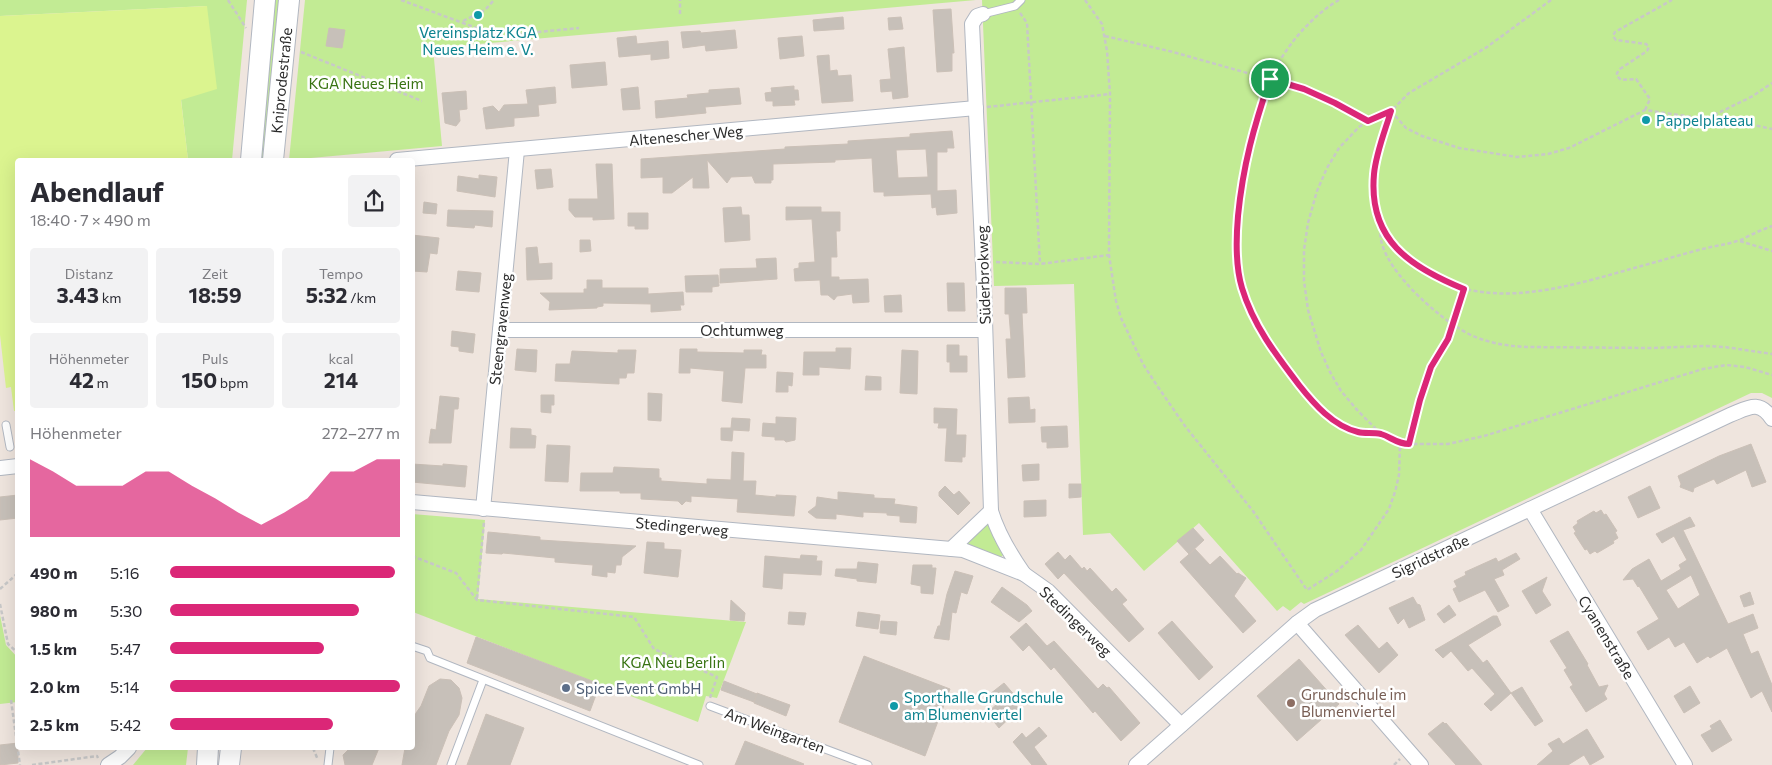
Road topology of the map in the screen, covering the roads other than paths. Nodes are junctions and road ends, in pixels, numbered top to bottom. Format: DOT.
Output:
graph roads {
  1 [pos="265,0"];
  2 [pos="289,0"];
  3 [pos="1018,3"];
  4 [pos="983,14"];
  5 [pos="976,108"];
  6 [pos="517,150"];
  7 [pos="251,158"];
  8 [pos="273,158"];
  9 [pos="415,158"];
  10 [pos="500,330"];
  11 [pos="985,330"];
  12 [pos="1772,419"];
  13 [pos="6,425"];
  14 [pos="10,447"];
  15 [pos="15,466"];
  16 [pos="0,468"];
  17 [pos="415,502"];
  18 [pos="484,509"];
  19 [pos="1530,509"];
  20 [pos="992,511"];
  21 [pos="951,549"];
  22 [pos="1024,574"];
  23 [pos="1297,623"];
  24 [pos="415,647"];
  25 [pos="483,680"];
  26 [pos="710,706"];
  27 [pos="1181,726"];
  28 [pos="127,750"];
  29 [pos="208,750"];
  30 [pos="231,750"];
  31 [pos="330,750"];
  32 [pos="104,763"];
  33 [pos="206,765"];
  34 [pos="229,765"];
  35 [pos="328,765"];
  36 [pos="451,765"];
  37 [pos="699,765"];
  38 [pos="868,765"];
  39 [pos="1136,765"];
  40 [pos="1421,765"];
  41 [pos="1685,765"];
  1 -- 7 [label="main road, Kniprodestraße"];
  2 -- 8 [label="main road, Kniprodestraße"];
  3 -- 4 [label="lane, Süderbrokweg"];
  4 -- 5 [label="street, Süderbrokweg"];
  5 -- 6 [label="street, Altenescher Weg"];
  5 -- 11 [label="street, Süderbrokweg"];
  6 -- 9 [label="street, Altenescher Weg"];
  6 -- 10 [label="street, Steengravenweg"];
  10 -- 11 [label="street, Ochtumweg"];
  10 -- 18 [label="street, Steengravenweg"];
  11 -- 20 [label="street, Süderbrokweg"];
  12 -- 19 [label="street, Sigridstraße"];
  13 -- 14 [label="lane"];
  15 -- 16 [label="street"];
  17 -- 18 [label="street, Stedingerweg"];
  18 -- 21 [label="street, Stedingerweg"];
  19 -- 23 [label="street, Sigridstraße"];
  19 -- 41 [label="street, Cyanenstraße"];
  20 -- 21 [label="street"];
  20 -- 22 [label="street, Süderbrokweg"];
  21 -- 22 [label="street, Stedingerweg"];
  22 -- 27 [label="street, Stedingerweg"];
  23 -- 27 [label="street, Sigridstraße"];
  23 -- 40 [label="street"];
  24 -- 25 [label="lane"];
  25 -- 36 [label="lane"];
  25 -- 37 [label="lane"];
  26 -- 38 [label="lane, Am Weingarten"];
  27 -- 39 [label="street, Sigridstraße"];
  28 -- 32 [label="street"];
  29 -- 33 [label="main road"];
  30 -- 34 [label="main road"];
  31 -- 35 [label="lane"];
}
